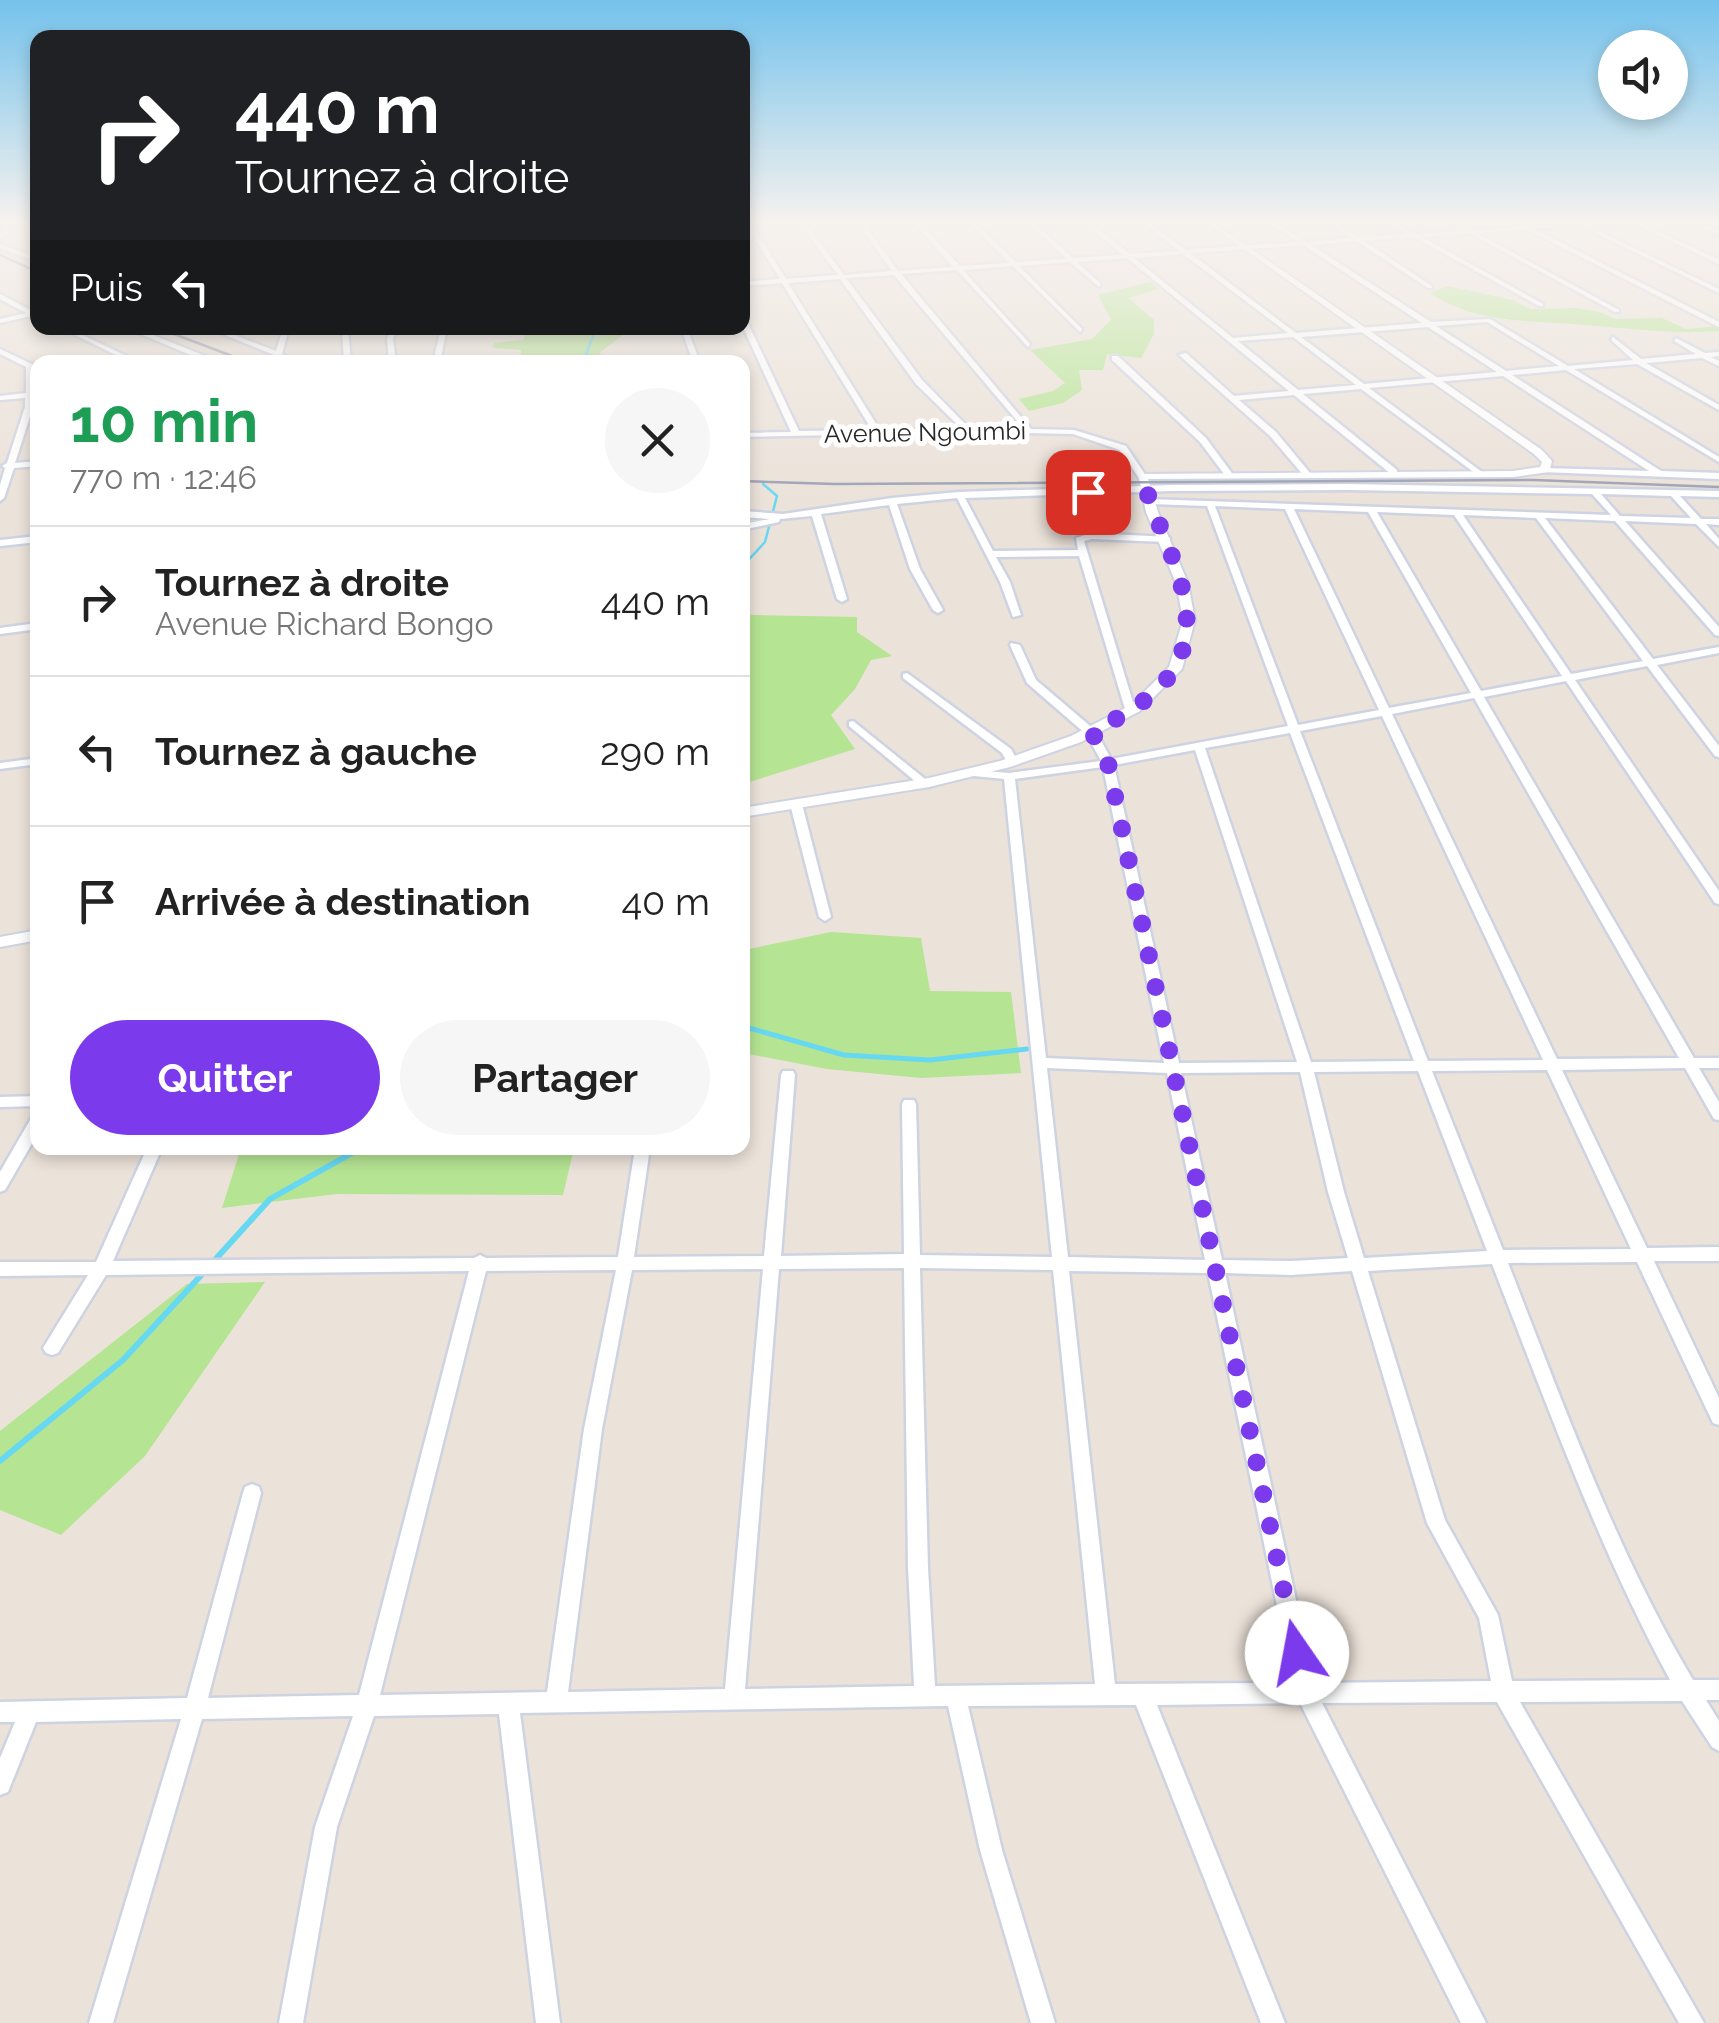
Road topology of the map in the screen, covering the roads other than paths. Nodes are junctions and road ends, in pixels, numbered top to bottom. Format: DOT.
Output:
graph roads {
  1 [pos="807,315"];
  2 [pos="870,315"];
  3 [pos="932,315"];
  4 [pos="1001,315"];
  5 [pos="1065,315"];
  6 [pos="1201,315"];
  7 [pos="1268,315"];
  8 [pos="1342,315"];
  9 [pos="1418,315"];
  10 [pos="30,316"];
  11 [pos="0,322"];
  12 [pos="1428,322"];
  13 [pos="1360,328"];
  14 [pos="1080,330"];
  15 [pos="750,334"];
  16 [pos="1293,334"];
  17 [pos="79,335"];
  18 [pos="148,335"];
  19 [pos="235,335"];
  20 [pos="284,335"];
  21 [pos="1230,340"];
  22 [pos="1613,340"];
  23 [pos="1676,340"];
  24 [pos="1028,345"];
  25 [pos="0,351"];
  26 [pos="1719,354"];
  27 [pos="121,355"];
  28 [pos="195,355"];
  29 [pos="278,355"];
  30 [pos="1183,355"];
  31 [pos="1704,355"];
  32 [pos="1115,358"];
  33 [pos="1640,362"];
  34 [pos="1719,364"];
  35 [pos="30,366"];
  36 [pos="1570,368"];
  37 [pos="1502,373"];
  38 [pos="1436,378"];
  39 [pos="1360,385"];
  40 [pos="30,390"];
  41 [pos="1297,392"];
  42 [pos="29,395"];
  43 [pos="0,398"];
  44 [pos="30,398"];
  45 [pos="1234,398"];
  46 [pos="1719,408"];
  47 [pos="30,413"];
  48 [pos="967,430"];
  49 [pos="1028,430"];
  50 [pos="878,432"];
  51 [pos="796,434"];
  52 [pos="750,435"];
  53 [pos="1719,460"];
  54 [pos="30,464"];
  55 [pos="5,466"];
  56 [pos="1545,470"];
  57 [pos="1394,472"];
  58 [pos="1307,474"];
  59 [pos="1479,474"];
  60 [pos="1659,474"];
  61 [pos="1230,476"];
  62 [pos="1719,476"];
  63 [pos="1145,487"];
  64 [pos="1594,490"];
  65 [pos="1673,493"];
  66 [pos="1719,494"];
  67 [pos="959,495"];
  68 [pos="0,498"];
  69 [pos="892,500"];
  70 [pos="1210,504"];
  71 [pos="1288,506"];
  72 [pos="1371,509"];
  73 [pos="816,512"];
  74 [pos="1457,512"];
  75 [pos="750,514"];
  76 [pos="783,516"];
  77 [pos="1539,516"];
  78 [pos="1616,518"];
  79 [pos="1698,521"];
  80 [pos="1719,522"];
  81 [pos="750,526"];
  82 [pos="1166,539"];
  83 [pos="30,540"];
  84 [pos="0,543"];
  85 [pos="1719,544"];
  86 [pos="1080,552"];
  87 [pos="991,554"];
  88 [pos="842,599"];
  89 [pos="938,610"];
  90 [pos="1016,616"];
  91 [pos="30,627"];
  92 [pos="0,631"];
  93 [pos="1719,634"];
  94 [pos="1015,645"];
  95 [pos="1719,650"];
  96 [pos="1649,664"];
  97 [pos="907,676"];
  98 [pos="1570,678"];
  99 [pos="1477,695"];
  100 [pos="1130,709"];
  101 [pos="1386,712"];
  102 [pos="854,724"];
  103 [pos="1293,728"];
  104 [pos="1092,732"];
  105 [pos="1199,747"];
  106 [pos="1719,754"];
  107 [pos="30,762"];
  108 [pos="1108,763"];
  109 [pos="0,766"];
  110 [pos="1011,769"];
  111 [pos="926,785"];
  112 [pos="796,804"];
  113 [pos="750,812"];
  114 [pos="1719,900"];
  115 [pos="825,916"];
  116 [pos="30,936"];
  117 [pos="0,942"];
  118 [pos="1688,1062"];
  119 [pos="1719,1063"];
  120 [pos="1041,1064"];
  121 [pos="1553,1064"];
  122 [pos="1422,1065"];
  123 [pos="1305,1066"];
  124 [pos="1174,1068"];
  125 [pos="788,1075"];
  126 [pos="0,1102"];
  127 [pos="30,1102"];
  128 [pos="909,1104"];
  129 [pos="1719,1115"];
  130 [pos="30,1133"];
  131 [pos="151,1155"];
  132 [pos="641,1155"];
  133 [pos="0,1186"];
  134 [pos="1719,1254"];
  135 [pos="1642,1256"];
  136 [pos="1498,1257"];
  137 [pos="910,1260"];
  138 [pos="1060,1261"];
  139 [pos="480,1262"];
  140 [pos="770,1263"];
  141 [pos="1215,1264"];
  142 [pos="1361,1264"];
  143 [pos="625,1265"];
  144 [pos="102,1267"];
  145 [pos="0,1269"];
  146 [pos="52,1348"];
  147 [pos="1719,1417"];
  148 [pos="252,1493"];
  149 [pos="1305,1690"];
  150 [pos="1686,1690"];
  151 [pos="1719,1690"];
  152 [pos="1504,1694"];
  153 [pos="925,1696"];
  154 [pos="1106,1696"];
  155 [pos="1142,1696"];
  156 [pos="956,1697"];
  157 [pos="556,1702"];
  158 [pos="734,1702"];
  159 [pos="508,1704"];
  160 [pos="366,1708"];
  161 [pos="195,1709"];
  162 [pos="0,1712"];
  163 [pos="30,1712"];
  164 [pos="1719,1740"];
  165 [pos="0,1784"];
  166 [pos="101,2023"];
  167 [pos="291,2023"];
  168 [pos="548,2023"];
  169 [pos="1043,2023"];
  170 [pos="1274,2023"];
  171 [pos="1474,2023"];
  172 [pos="1692,2023"];
  1 -- 50 [label="street"];
  2 -- 48 [label="street"];
  3 -- 49 [label="street"];
  4 -- 24 [label="street"];
  5 -- 14 [label="street"];
  6 -- 21 [label="street"];
  7 -- 16 [label="street"];
  8 -- 13 [label="street"];
  9 -- 12 [label="street"];
  10 -- 11 [label="street"];
  12 -- 13 [label="street"];
  12 -- 36 [label="street"];
  12 -- 37 [label="street"];
  13 -- 16 [label="street"];
  13 -- 38 [label="street"];
  15 -- 51 [label="street"];
  16 -- 21 [label="street"];
  16 -- 39 [label="street"];
  17 -- 27 [label="street"];
  18 -- 28 [label="street"];
  19 -- 29 [label="street"];
  20 -- 29 [label="street"];
  21 -- 41 [label="street"];
  22 -- 33 [label="street"];
  23 -- 31 [label="street"];
  25 -- 35 [label="street"];
  26 -- 31 [label="street"];
  30 -- 45 [label="street"];
  31 -- 33 [label="street"];
  31 -- 34 [label="street"];
  32 -- 61 [label="street"];
  33 -- 36 [label="street"];
  33 -- 46 [label="street"];
  36 -- 37 [label="street"];
  36 -- 53 [label="street"];
  37 -- 38 [label="street"];
  37 -- 60 [label="street"];
  38 -- 39 [label="street"];
  38 -- 56 [label="street"];
  39 -- 41 [label="street"];
  39 -- 59 [label="street"];
  40 -- 42 [label="street"];
  41 -- 45 [label="street"];
  41 -- 57 [label="street"];
  42 -- 43 [label="street"];
  42 -- 44 [label="street"];
  45 -- 58 [label="street"];
  47 -- 55 [label="street"];
  48 -- 49 [label="street, Avenue Ngoumbi"];
  48 -- 50 [label="street, Avenue Ngoumbi"];
  49 -- 63 [label="street, Avenue Ngoumbi"];
  50 -- 51 [label="street, Avenue Ngoumbi"];
  51 -- 52 [label="street, Avenue Ngoumbi"];
  54 -- 55 [label="street"];
  55 -- 68 [label="street"];
  56 -- 59 [label="street"];
  56 -- 60 [label="street"];
  57 -- 58 [label="street"];
  57 -- 59 [label="street"];
  58 -- 61 [label="street"];
  60 -- 62 [label="street"];
  61 -- 63 [label="street"];
  63 -- 64 [label="street"];
  63 -- 67 [label="street"];
  63 -- 70 [label="street"];
  63 -- 82 [label="street"];
  64 -- 65 [label="street"];
  64 -- 78 [label="street"];
  65 -- 66 [label="street"];
  65 -- 79 [label="street"];
  67 -- 69 [label="street"];
  67 -- 87 [label="street"];
  69 -- 73 [label="street"];
  69 -- 89 [label="street"];
  70 -- 71 [label="street"];
  70 -- 103 [label="street"];
  71 -- 72 [label="street"];
  71 -- 101 [label="street"];
  72 -- 74 [label="street"];
  72 -- 99 [label="street"];
  73 -- 76 [label="street"];
  73 -- 88 [label="street"];
  74 -- 77 [label="street"];
  74 -- 98 [label="street"];
  75 -- 76 [label="street"];
  76 -- 81 [label="street"];
  77 -- 78 [label="street"];
  77 -- 96 [label="street"];
  78 -- 79 [label="street"];
  78 -- 93 [label="street"];
  79 -- 80 [label="street"];
  79 -- 85 [label="street"];
  82 -- 86 [label="street"];
  82 -- 100 [label="street"];
  83 -- 84 [label="street"];
  86 -- 87 [label="street"];
  86 -- 100 [label="street"];
  87 -- 90 [label="street"];
  91 -- 92 [label="street"];
  94 -- 104 [label="street"];
  95 -- 96 [label="street"];
  96 -- 98 [label="street"];
  96 -- 106 [label="street"];
  97 -- 110 [label="street"];
  98 -- 99 [label="street"];
  98 -- 114 [label="street"];
  99 -- 101 [label="street"];
  99 -- 118 [label="street"];
  100 -- 104 [label="street"];
  101 -- 103 [label="street"];
  101 -- 121 [label="street"];
  102 -- 111 [label="street"];
  103 -- 105 [label="street"];
  103 -- 122 [label="street"];
  104 -- 108 [label="street"];
  104 -- 110 [label="street"];
  105 -- 108 [label="street"];
  105 -- 123 [label="street"];
  107 -- 109 [label="street"];
  108 -- 110 [label="street"];
  108 -- 124 [label="street"];
  110 -- 111 [label="street"];
  110 -- 120 [label="street"];
  111 -- 112 [label="street"];
  112 -- 113 [label="street"];
  112 -- 115 [label="street"];
  116 -- 117 [label="street"];
  118 -- 119 [label="street"];
  118 -- 121 [label="street"];
  118 -- 129 [label="street"];
  120 -- 124 [label="street"];
  120 -- 138 [label="street"];
  121 -- 122 [label="street"];
  121 -- 135 [label="street"];
  122 -- 123 [label="street"];
  122 -- 136 [label="street"];
  123 -- 124 [label="street"];
  123 -- 142 [label="street"];
  124 -- 141 [label="street"];
  125 -- 140 [label="street"];
  126 -- 127 [label="street"];
  128 -- 137 [label="street"];
  130 -- 133 [label="street"];
  131 -- 144 [label="street"];
  132 -- 143 [label="street"];
  134 -- 135 [label="street"];
  135 -- 136 [label="street"];
  135 -- 147 [label="street"];
  136 -- 142 [label="street"];
  136 -- 150 [label="street"];
  137 -- 138 [label="street"];
  137 -- 140 [label="street"];
  137 -- 153 [label="street"];
  138 -- 141 [label="street"];
  138 -- 154 [label="street"];
  139 -- 143 [label="street"];
  139 -- 144 [label="street"];
  139 -- 160 [label="street"];
  140 -- 143 [label="street"];
  140 -- 158 [label="street"];
  141 -- 142 [label="street"];
  141 -- 149 [label="street"];
  142 -- 152 [label="street"];
  143 -- 157 [label="street"];
  144 -- 145 [label="street"];
  144 -- 146 [label="street"];
  148 -- 161 [label="street"];
  149 -- 152 [label="street"];
  149 -- 155 [label="street"];
  149 -- 171 [label="street"];
  150 -- 151 [label="street"];
  150 -- 152 [label="street"];
  150 -- 164 [label="street"];
  152 -- 172 [label="street"];
  153 -- 156 [label="street"];
  153 -- 158 [label="street"];
  154 -- 155 [label="street"];
  154 -- 156 [label="street"];
  155 -- 170 [label="street"];
  156 -- 169 [label="street"];
  157 -- 158 [label="street"];
  157 -- 159 [label="street"];
  159 -- 160 [label="street"];
  159 -- 168 [label="street"];
  160 -- 161 [label="street"];
  160 -- 167 [label="street"];
  161 -- 163 [label="street"];
  161 -- 166 [label="street"];
  162 -- 163 [label="street"];
  163 -- 165 [label="street"];
}
